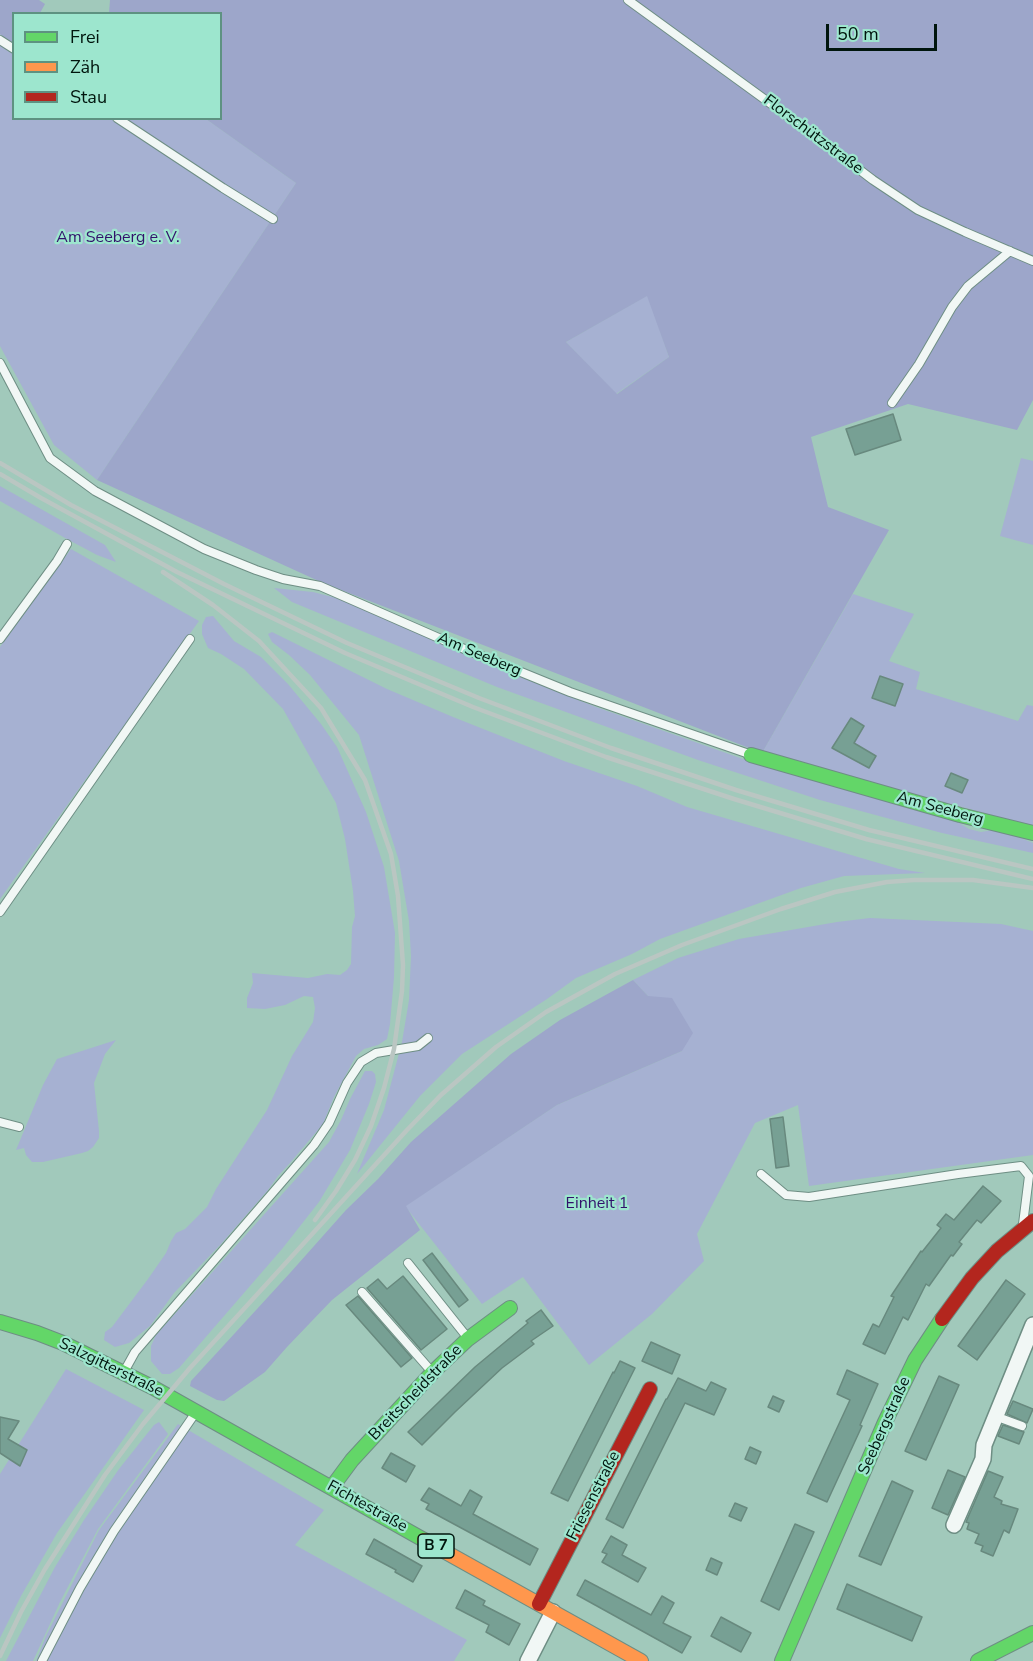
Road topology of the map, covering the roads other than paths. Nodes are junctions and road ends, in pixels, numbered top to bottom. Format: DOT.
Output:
graph roads {
  1 [pos="628,0"];
  2 [pos="120,120"];
  3 [pos="273,219"];
  4 [pos="1010,251"];
  5 [pos="1033,261"];
  6 [pos="0,363"];
  7 [pos="892,403"];
  8 [pos="68,544"];
  9 [pos="0,639"];
  10 [pos="190,639"];
  11 [pos="751,755"];
  12 [pos="1033,833"];
  13 [pos="0,912"];
  14 [pos="428,1038"];
  15 [pos="0,1122"];
  16 [pos="19,1127"];
  17 [pos="761,1174"];
  18 [pos="1028,1225"];
  19 [pos="408,1263"];
  20 [pos="362,1292"];
  21 [pos="510,1308"];
  22 [pos="0,1322"];
  23 [pos="1033,1325"];
  24 [pos="468,1339"];
  25 [pos="124,1372"];
  26 [pos="433,1372"];
  27 [pos="650,1389"];
  28 [pos="197,1411"];
  29 [pos="995,1416"];
  30 [pos="218,1423"];
  31 [pos="1022,1426"];
  32 [pos="332,1487"];
  33 [pos="954,1525"];
  34 [pos="539,1604"];
  35 [pos="553,1612"];
  36 [pos="1033,1632"];
  37 [pos="42,1661"];
  38 [pos="528,1661"];
  39 [pos="641,1661"];
  40 [pos="782,1661"];
  41 [pos="978,1661"];
  1 -- 4 [label="lane, Florschützstraße"];
  2 -- 3 [label="lane"];
  4 -- 5 [label="lane, Florschützstraße"];
  4 -- 7 [label="lane"];
  6 -- 11 [label="lane, Am Seeberg"];
  8 -- 9 [label="lane"];
  10 -- 13 [label="lane"];
  11 -- 12 [label="street, Am Seeberg"];
  14 -- 25 [label="lane"];
  15 -- 16 [label="lane"];
  17 -- 18 [label="lane"];
  18 -- 40 [label="street, Seebergstraße"];
  19 -- 24 [label="lane"];
  20 -- 26 [label="lane"];
  21 -- 24 [label="street, Breitscheidstraße"];
  22 -- 25 [label="street, Salzgitterstraße / B 7"];
  23 -- 29 [label="street"];
  24 -- 26 [label="street, Breitscheidstraße"];
  25 -- 28 [label="street, Salzgitterstraße / B 7"];
  26 -- 32 [label="street, Breitscheidstraße"];
  27 -- 34 [label="street, Friesenstraße"];
  28 -- 30 [label="street, Salzgitterstraße / B 7"];
  28 -- 37 [label="lane"];
  29 -- 31 [label="lane"];
  29 -- 33 [label="street"];
  30 -- 32 [label="street, Fichtestraße / B 7"];
  32 -- 34 [label="street, Fichtestraße / B 7"];
  34 -- 35 [label="street, Fichtestraße / B 7"];
  35 -- 38 [label="street"];
  35 -- 39 [label="street, Fichtestraße / B 7"];
  36 -- 41 [label="street"];
}
